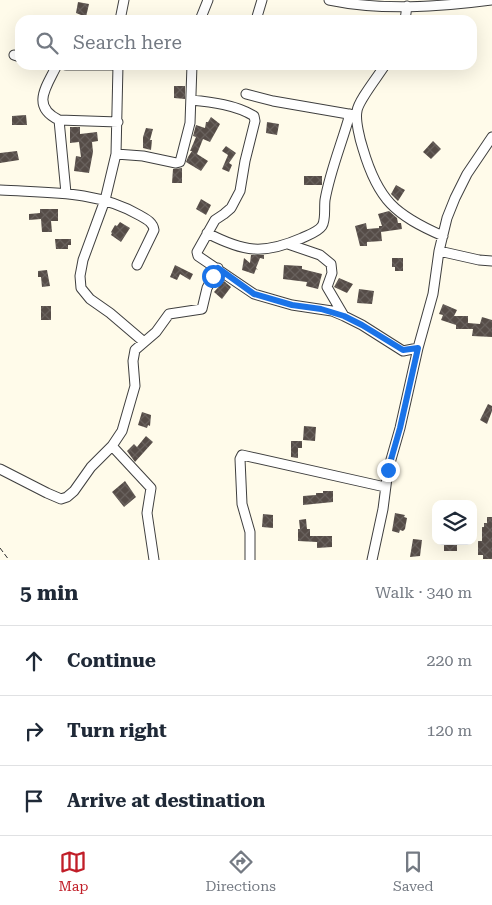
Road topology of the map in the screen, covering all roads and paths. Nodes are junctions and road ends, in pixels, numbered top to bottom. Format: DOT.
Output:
graph roads {
  1 [pos="124,0"];
  2 [pos="208,0"];
  3 [pos="262,0"];
  4 [pos="329,0"];
  5 [pos="492,0"];
  6 [pos="407,6"];
  7 [pos="121,15"];
  8 [pos="202,15"];
  9 [pos="258,15"];
  10 [pos="406,15"];
  11 [pos="55,70"];
  12 [pos="118,70"];
  13 [pos="192,70"];
  14 [pos="382,70"];
  15 [pos="246,94"];
  16 [pos="191,100"];
  17 [pos="353,115"];
  18 [pos="59,120"];
  19 [pos="118,122"];
  20 [pos="492,137"];
  21 [pos="116,154"];
  22 [pos="0,190"];
  23 [pos="66,193"];
  24 [pos="105,200"];
  25 [pos="207,233"];
  26 [pos="443,236"];
  27 [pos="288,244"];
  28 [pos="439,250"];
  29 [pos="492,261"];
  30 [pos="137,266"];
  31 [pos="218,268"];
  32 [pos="344,316"];
  33 [pos="144,342"];
  34 [pos="418,348"];
  35 [pos="112,446"];
  36 [pos="0,469"];
  37 [pos="385,487"];
  38 [pos="0,548"];
  39 [pos="9,560"];
  40 [pos="154,560"];
  41 [pos="250,560"];
  42 [pos="372,560"];
  1 -- 7 [label="street"];
  2 -- 8 [label="street"];
  3 -- 9 [label="street"];
  4 -- 6 [label="street"];
  5 -- 6 [label="street"];
  6 -- 10 [label="street"];
  11 -- 18 [label="street"];
  12 -- 19 [label="street"];
  13 -- 16 [label="street"];
  14 -- 17 [label="street"];
  15 -- 17 [label="street"];
  16 -- 21 [label="street"];
  16 -- 25 [label="street"];
  17 -- 26 [label="street"];
  17 -- 27 [label="street"];
  18 -- 19 [label="street"];
  18 -- 23 [label="street"];
  19 -- 21 [label="street"];
  20 -- 26 [label="street"];
  21 -- 24 [label="street"];
  22 -- 23 [label="street"];
  23 -- 24 [label="street"];
  24 -- 30 [label="street"];
  24 -- 33 [label="street"];
  25 -- 27 [label="street"];
  25 -- 31 [label="street"];
  26 -- 28 [label="street"];
  27 -- 32 [label="street"];
  28 -- 29 [label="street"];
  28 -- 34 [label="street"];
  31 -- 32 [label="street"];
  31 -- 33 [label="street"];
  32 -- 34 [label="street"];
  33 -- 35 [label="street"];
  34 -- 37 [label="street"];
  35 -- 36 [label="street"];
  35 -- 40 [label="street"];
  37 -- 41 [label="street"];
  37 -- 42 [label="street"];
  38 -- 39 [label="path"];
}
